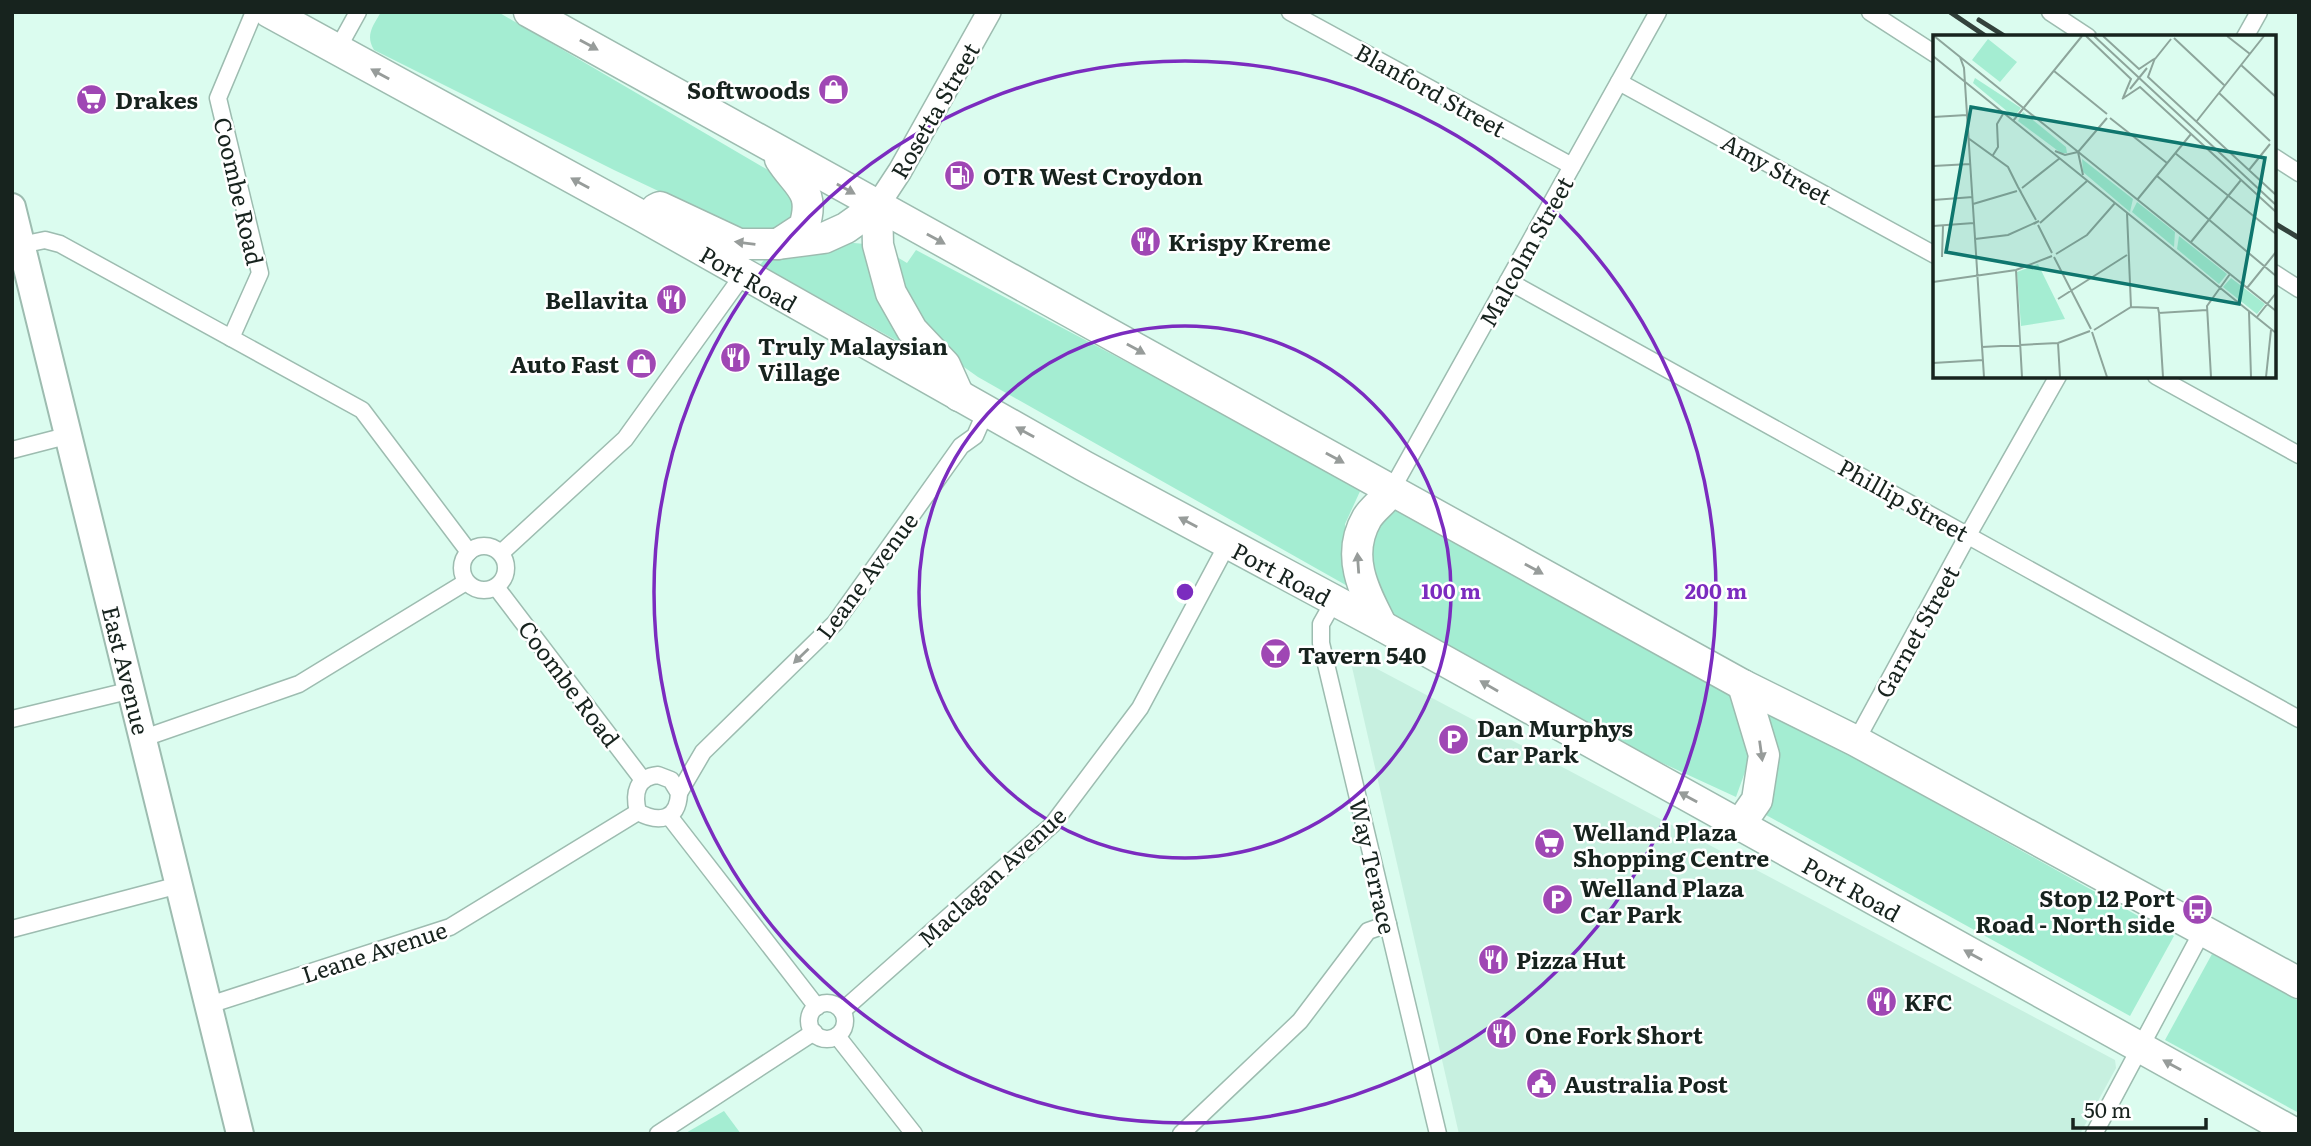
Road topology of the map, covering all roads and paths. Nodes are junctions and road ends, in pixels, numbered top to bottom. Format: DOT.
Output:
graph roads {
  1 [pos="254,12"];
  2 [pos="269,12"];
  3 [pos="358,12"];
  4 [pos="529,12"];
  5 [pos="989,12"];
  6 [pos="1290,12"];
  7 [pos="1658,12"];
  8 [pos="1870,12"];
  9 [pos="2050,12"];
  10 [pos="2259,12"];
  11 [pos="2085,35"];
  12 [pos="2246,35"];
  13 [pos="337,50"];
  14 [pos="1933,53"];
  15 [pos="1619,82"];
  16 [pos="772,147"];
  17 [pos="2276,158"];
  18 [pos="1572,166"];
  19 [pos="2299,173"];
  20 [pos="877,206"];
  21 [pos="12,207"];
  22 [pos="640,215"];
  23 [pos="778,244"];
  24 [pos="21,245"];
  25 [pos="1933,254"];
  26 [pos="2276,274"];
  27 [pos="743,275"];
  28 [pos="1508,281"];
  29 [pos="2299,289"];
  30 [pos="231,338"];
  31 [pos="2057,378"];
  32 [pos="2159,378"];
  33 [pos="960,396"];
  34 [pos="986,411"];
  35 [pos="70,435"];
  36 [pos="12,450"];
  37 [pos="2299,455"];
  38 [pos="1392,489"];
  39 [pos="1968,535"];
  40 [pos="1228,543"];
  41 [pos="469,552"];
  42 [pos="500,553"];
  43 [pos="466,582"];
  44 [pos="496,587"];
  45 [pos="1334,601"];
  46 [pos="1382,625"];
  47 [pos="1743,685"];
  48 [pos="132,690"];
  49 [pos="12,719"];
  50 [pos="2299,719"];
  51 [pos="144,738"];
  52 [pos="1856,741"];
  53 [pos="643,780"];
  54 [pos="679,793"];
  55 [pos="638,812"];
  56 [pos="669,816"];
  57 [pos="1740,825"];
  58 [pos="179,885"];
  59 [pos="1388,924"];
  60 [pos="12,929"];
  61 [pos="2203,930"];
  62 [pos="2299,983"];
  63 [pos="209,1005"];
  64 [pos="817,1007"];
  65 [pos="842,1011"];
  66 [pos="814,1032"];
  67 [pos="837,1035"];
  68 [pos="2141,1049"];
  69 [pos="240,1134"];
  70 [pos="659,1134"];
  71 [pos="914,1134"];
  72 [pos="1181,1134"];
  73 [pos="1438,1134"];
  74 [pos="2094,1134"];
  75 [pos="2296,1134"];
  1 -- 30 [label="street, Coombe Road"];
  2 -- 13 [label="highway, Port Road"];
  3 -- 13 [label="street"];
  4 -- 16 [label="highway, one-way"];
  5 -- 20 [label="street, Rosetta Street"];
  6 -- 18 [label="street, Blanford Street"];
  7 -- 15 [label="street, Malcolm Street"];
  8 -- 14 [label="street"];
  9 -- 11 [label="street"];
  10 -- 12 [label="street"];
  22 -- 13 [label="highway, Port Road, one-way"];
  15 -- 18 [label="street, Malcolm Street"];
  15 -- 25 [label="street, Amy Street"];
  16 -- 20 [label="highway, one-way"];
  16 -- 23 [label="highway"];
  17 -- 19 [label="street"];
  18 -- 28 [label="street, Malcolm Street"];
  20 -- 23 [label="highway"];
  20 -- 33 [label="highway"];
  20 -- 38 [label="highway, one-way"];
  21 -- 24 [label="main road, East Avenue"];
  23 -- 22 [label="highway, one-way"];
  22 -- 27 [label="highway, Port Road"];
  24 -- 30 [label="street"];
  24 -- 35 [label="main road, East Avenue"];
  26 -- 29 [label="street"];
  27 -- 33 [label="highway, Port Road"];
  27 -- 42 [label="street"];
  28 -- 38 [label="street, Malcolm Street"];
  28 -- 39 [label="street, Phillip Street"];
  30 -- 41 [label="street"];
  31 -- 39 [label="street, Garnet Street"];
  32 -- 37 [label="street"];
  33 -- 34 [label="highway, Port Road"];
  40 -- 34 [label="highway, Port Road, one-way"];
  34 -- 54 [label="street, Leane Avenue, one-way"];
  35 -- 36 [label="street"];
  35 -- 48 [label="main road, East Avenue"];
  46 -- 38 [label="highway, one-way"];
  38 -- 47 [label="highway, one-way"];
  39 -- 50 [label="street, Phillip Street"];
  39 -- 52 [label="street, Garnet Street"];
  40 -- 45 [label="highway, Port Road"];
  40 -- 65 [label="street, Maclagan Avenue"];
  41 -- 42 [label="street"];
  41 -- 43 [label="street"];
  42 -- 44 [label="street"];
  43 -- 44 [label="street"];
  43 -- 51 [label="street"];
  44 -- 53 [label="street, Coombe Road"];
  45 -- 46 [label="highway, Port Road"];
  45 -- 59 [label="street, Way Terrace"];
  57 -- 46 [label="highway, Port Road, one-way"];
  47 -- 52 [label="highway"];
  47 -- 57 [label="highway, one-way"];
  48 -- 49 [label="street"];
  48 -- 51 [label="main road, East Avenue"];
  51 -- 58 [label="main road, East Avenue"];
  52 -- 61 [label="highway"];
  53 -- 54 [label="street"];
  53 -- 55 [label="street"];
  54 -- 56 [label="street"];
  55 -- 56 [label="street"];
  55 -- 63 [label="street, Leane Avenue"];
  56 -- 64 [label="street"];
  68 -- 57 [label="highway, Port Road, one-way"];
  58 -- 60 [label="street"];
  58 -- 63 [label="main road, East Avenue"];
  59 -- 72 [label="street"];
  59 -- 73 [label="street, Way Terrace"];
  61 -- 62 [label="highway"];
  61 -- 68 [label="street"];
  63 -- 69 [label="main road, East Avenue"];
  64 -- 65 [label="street"];
  64 -- 66 [label="street"];
  65 -- 67 [label="street"];
  66 -- 67 [label="street"];
  66 -- 70 [label="street"];
  67 -- 71 [label="street"];
  68 -- 74 [label="street"];
  75 -- 68 [label="highway, Port Road, one-way"];
}
